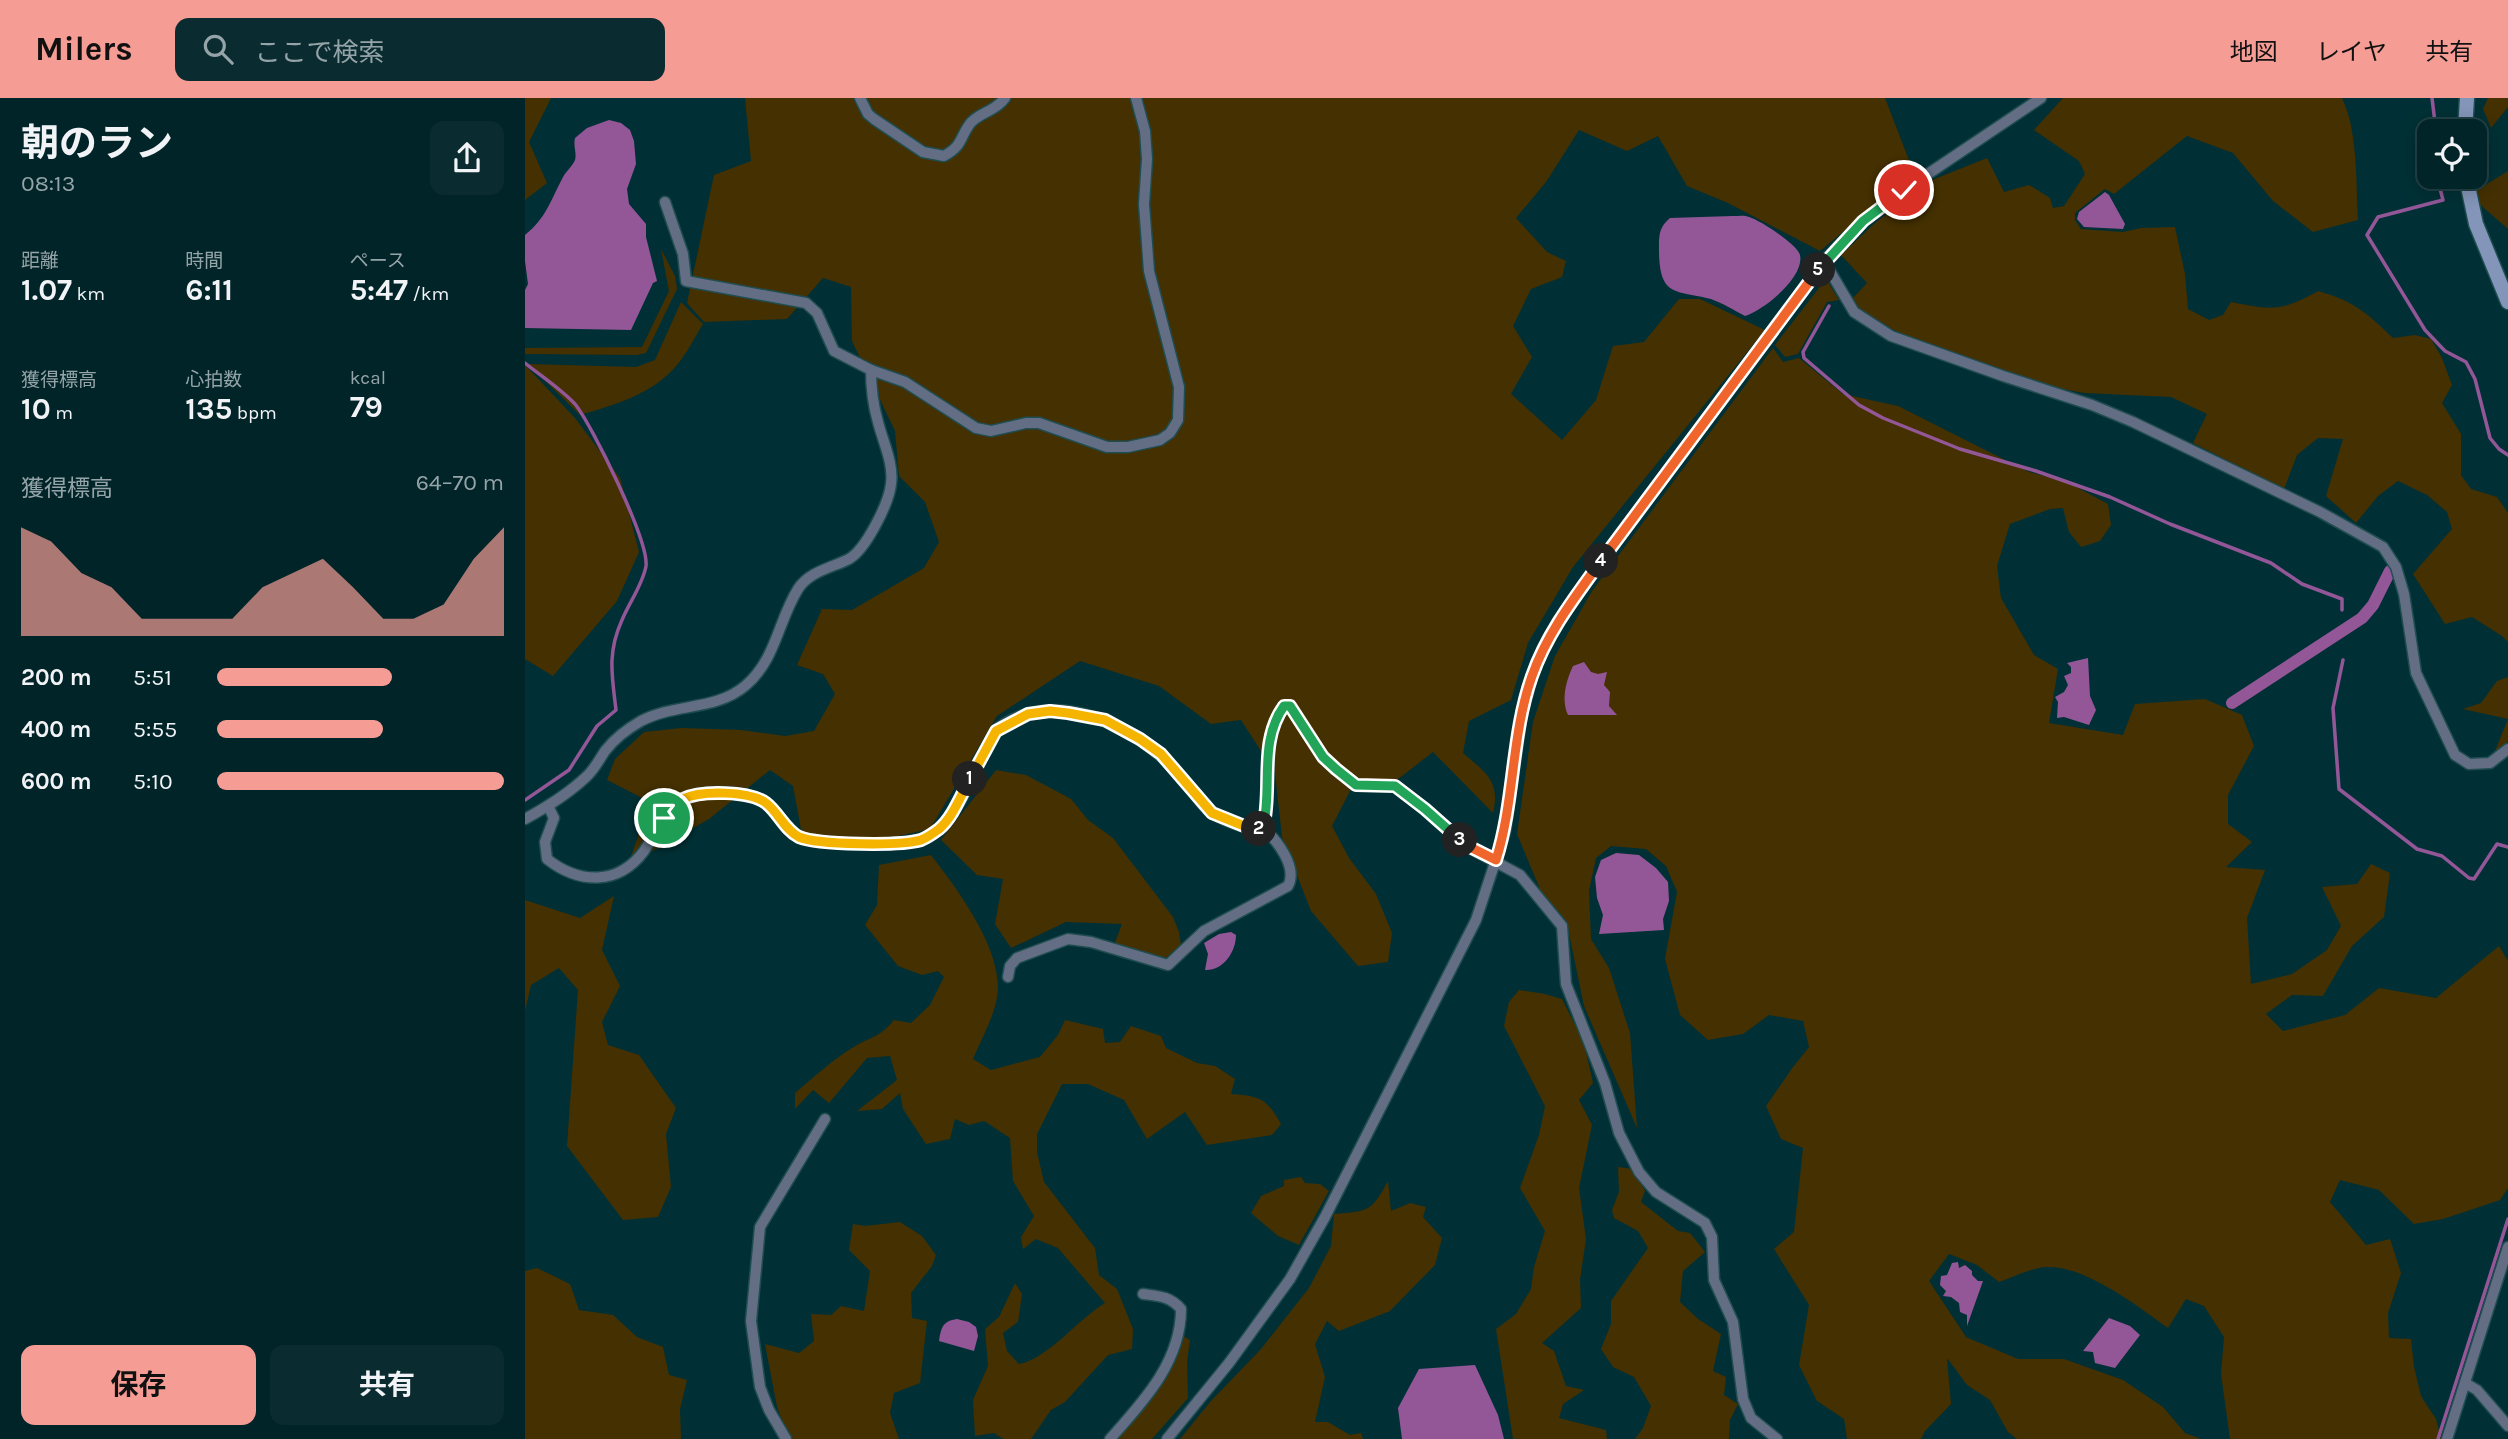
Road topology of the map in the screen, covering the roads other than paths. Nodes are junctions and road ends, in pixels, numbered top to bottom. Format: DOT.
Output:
graph roads {
  1 [pos="860,98"];
  2 [pos="1005,98"];
  3 [pos="1136,98"];
  4 [pos="2041,98"];
  5 [pos="2467,98"];
  6 [pos="2466,119"];
  7 [pos="2469,189"];
  8 [pos="665,202"];
  9 [pos="1824,261"];
  10 [pos="2508,302"];
  11 [pos="871,370"];
  12 [pos="2508,749"];
  13 [pos="548,806"];
  14 [pos="525,819"];
  15 [pos="1263,828"];
  16 [pos="1496,860"];
  17 [pos="1007,977"];
  18 [pos="825,1119"];
  19 [pos="2508,1247"];
  20 [pos="1143,1293"];
  21 [pos="2465,1383"];
  22 [pos="2506,1420"];
  23 [pos="786,1439"];
  24 [pos="1110,1439"];
  25 [pos="1167,1439"];
  26 [pos="1777,1439"];
  27 [pos="2447,1439"];
  1 -- 2 [label="street"];
  3 -- 11 [label="street"];
  4 -- 9 [label="street"];
  5 -- 6 [label="main road"];
  7 -- 10 [label="main road"];
  8 -- 11 [label="street"];
  9 -- 12 [label="street"];
  9 -- 16 [label="street"];
  11 -- 13 [label="street"];
  13 -- 14 [label="street"];
  13 -- 15 [label="street"];
  15 -- 16 [label="street"];
  15 -- 17 [label="street"];
  16 -- 25 [label="street"];
  16 -- 26 [label="street"];
  18 -- 23 [label="street"];
  19 -- 21 [label="street"];
  20 -- 24 [label="street"];
  21 -- 22 [label="street"];
  21 -- 27 [label="street"];
}
